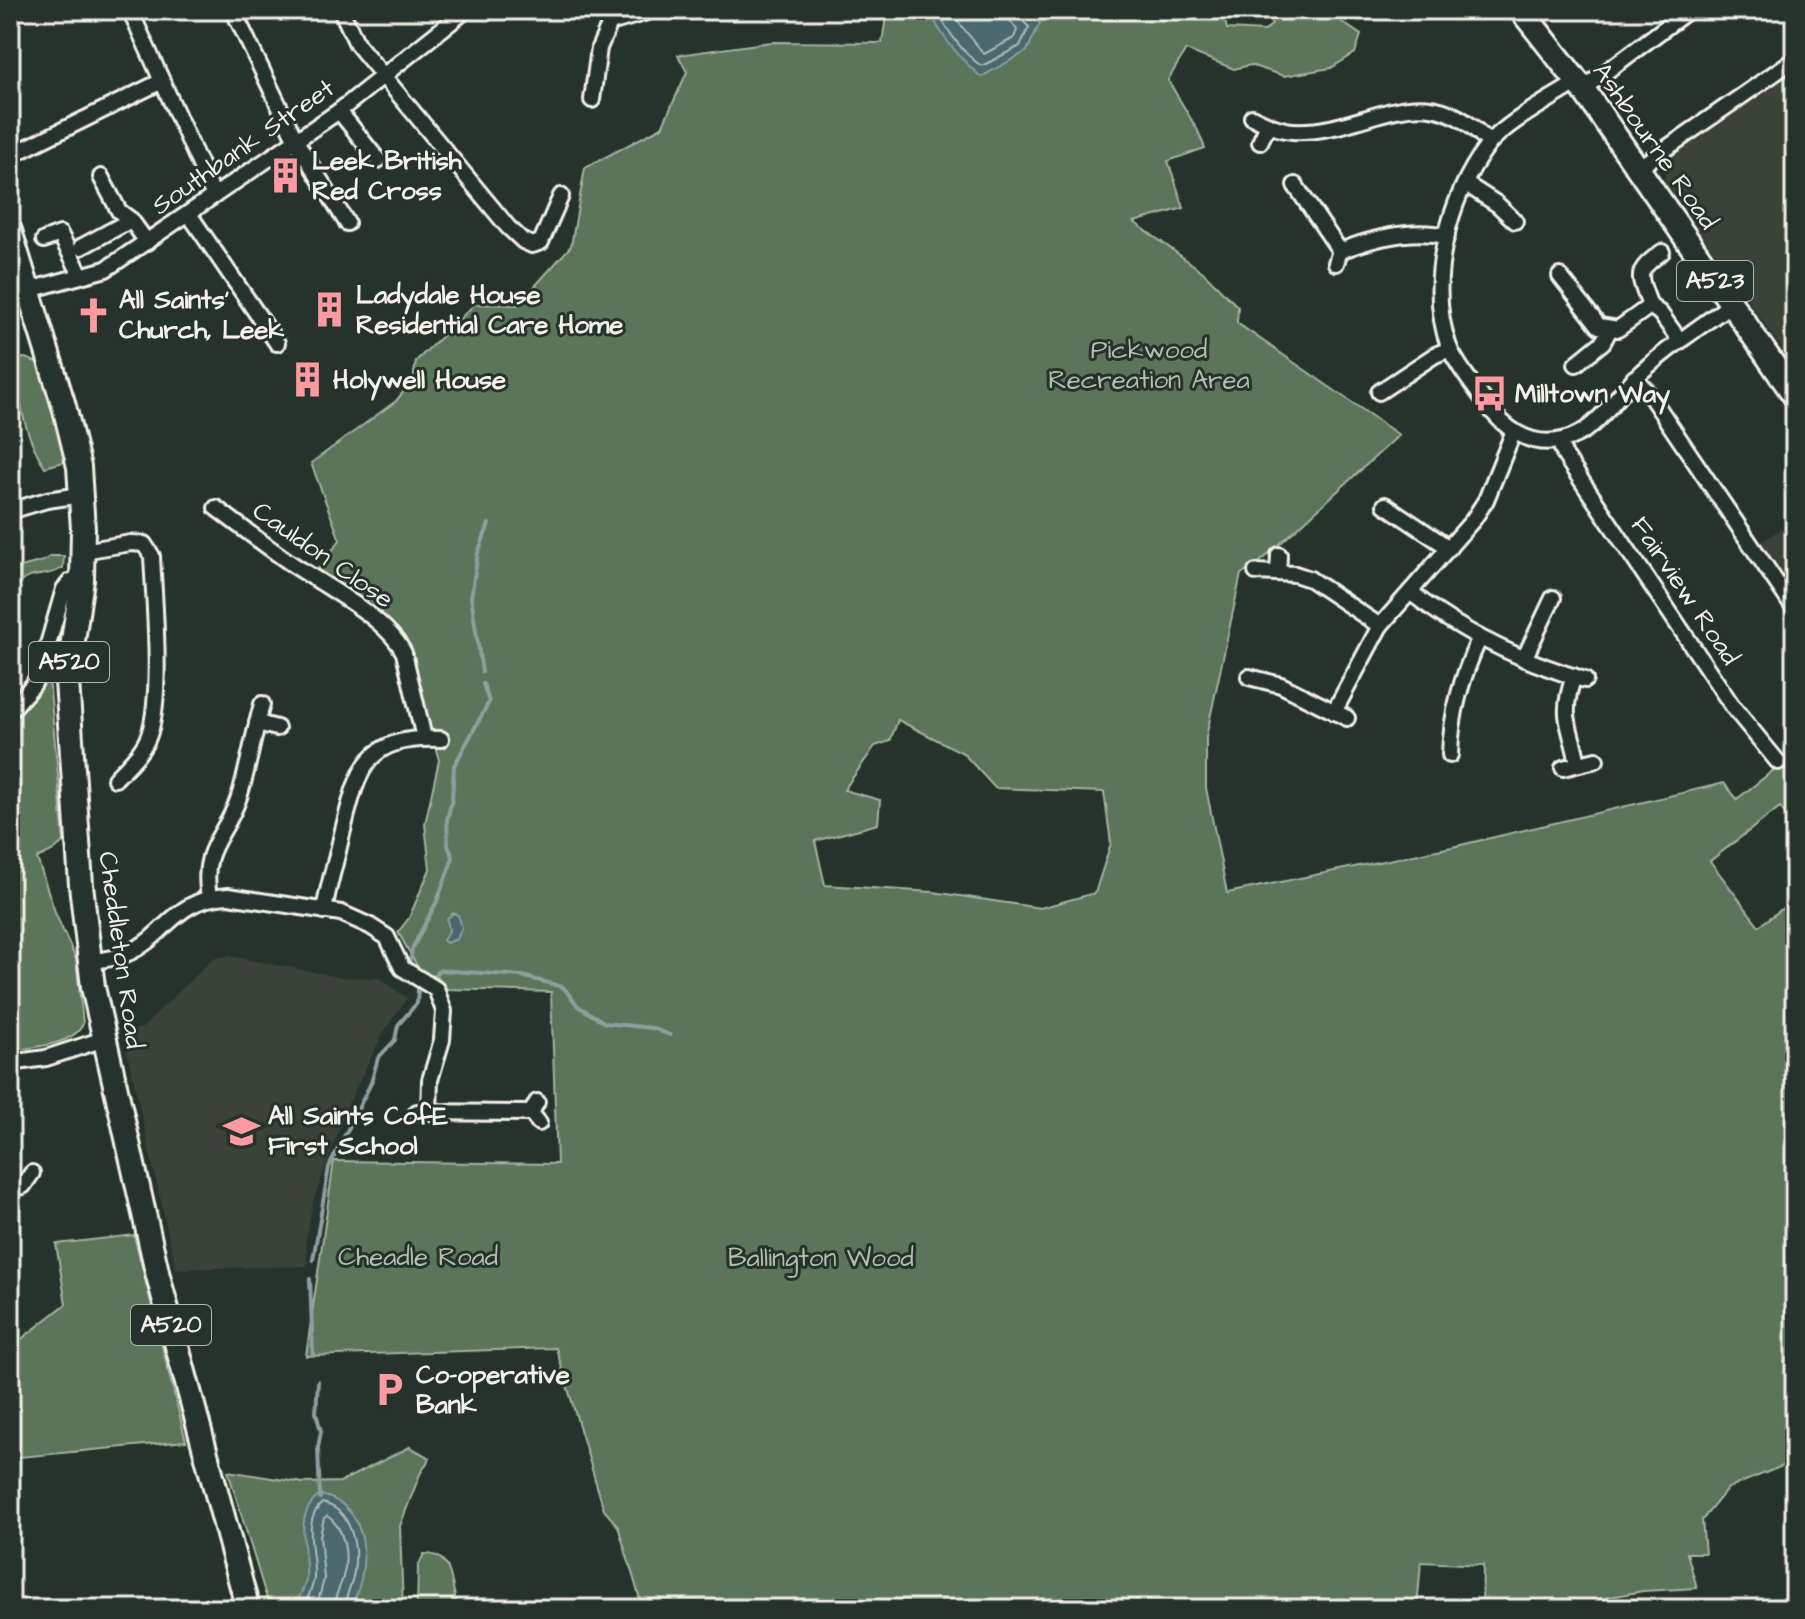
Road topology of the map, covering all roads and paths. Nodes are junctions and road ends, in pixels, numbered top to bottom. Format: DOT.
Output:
graph roads {
  1 [pos="130,10"];
  2 [pos="233,10"];
  3 [pos="466,10"];
  4 [pos="597,10"];
  5 [pos="654,10"];
  6 [pos="1521,10"];
  7 [pos="1689,10"];
  8 [pos="344,11"];
  9 [pos="610,23"];
  10 [pos="1795,59"];
  11 [pos="384,77"];
  12 [pos="162,81"];
  13 [pos="1580,86"];
  14 [pos="592,100"];
  15 [pos="339,111"];
  16 [pos="1252,117"];
  17 [pos="1268,125"];
  18 [pos="296,141"];
  19 [pos="1260,142"];
  20 [pos="1489,143"];
  21 [pos="10,156"];
  22 [pos="378,160"];
  23 [pos="1638,168"];
  24 [pos="101,177"];
  25 [pos="1466,184"];
  26 [pos="1302,189"];
  27 [pos="214,196"];
  28 [pos="561,196"];
  29 [pos="189,214"];
  30 [pos="131,220"];
  31 [pos="1514,222"];
  32 [pos="347,223"];
  33 [pos="10,233"];
  34 [pos="1447,236"];
  35 [pos="44,240"];
  36 [pos="147,242"];
  37 [pos="81,247"];
  38 [pos="1662,252"];
  39 [pos="81,275"];
  40 [pos="1569,281"];
  41 [pos="29,290"];
  42 [pos="1731,304"];
  43 [pos="1650,306"];
  44 [pos="1610,329"];
  45 [pos="1680,341"];
  46 [pos="277,343"];
  47 [pos="1450,349"];
  48 [pos="1576,364"];
  49 [pos="1634,378"];
  50 [pos="1795,396"];
  51 [pos="1399,399"];
  52 [pos="1513,433"];
  53 [pos="1559,441"];
  54 [pos="81,495"];
  55 [pos="216,508"];
  56 [pos="10,511"];
  57 [pos="1390,513"];
  58 [pos="1449,548"];
  59 [pos="83,551"];
  60 [pos="1279,555"];
  61 [pos="1256,572"];
  62 [pos="1278,573"];
  63 [pos="82,576"];
  64 [pos="1410,592"];
  65 [pos="1554,606"];
  66 [pos="1795,610"];
  67 [pos="1380,626"];
  68 [pos="1479,639"];
  69 [pos="1524,659"];
  70 [pos="1260,696"];
  71 [pos="262,704"];
  72 [pos="10,711"];
  73 [pos="257,723"];
  74 [pos="277,728"];
  75 [pos="424,738"];
  76 [pos="441,739"];
  77 [pos="1455,745"];
  78 [pos="112,756"];
  79 [pos="1596,760"];
  80 [pos="1778,762"];
  81 [pos="1578,764"];
  82 [pos="1563,768"];
  83 [pos="209,897"];
  84 [pos="324,911"];
  85 [pos="89,961"];
  86 [pos="104,1039"];
  87 [pos="10,1063"];
  88 [pos="535,1113"];
  89 [pos="32,1173"];
  90 [pos="10,1189"];
  91 [pos="248,1609"];
  1 -- 12 [label="street"];
  2 -- 18 [label="street"];
  3 -- 11 [label="street, Southbank Street"];
  4 -- 9 [label="street"];
  5 -- 9 [label="street"];
  6 -- 13 [label="highway, Ashbourne Road / A523"];
  7 -- 13 [label="street"];
  8 -- 11 [label="street"];
  9 -- 14 [label="street"];
  10 -- 23 [label="street"];
  11 -- 15 [label="street, Southbank Street"];
  11 -- 28 [label="street"];
  12 -- 21 [label="street"];
  12 -- 27 [label="street"];
  13 -- 20 [label="street"];
  13 -- 23 [label="highway, Ashbourne Road / A523"];
  15 -- 18 [label="street, Southbank Street"];
  15 -- 22 [label="street"];
  16 -- 17 [label="street"];
  17 -- 19 [label="street"];
  17 -- 20 [label="street"];
  18 -- 27 [label="street, Southbank Street"];
  18 -- 32 [label="street"];
  20 -- 25 [label="street"];
  23 -- 42 [label="highway, Ashbourne Road / A523"];
  24 -- 30 [label="street"];
  25 -- 31 [label="street"];
  25 -- 34 [label="street"];
  26 -- 34 [label="street"];
  27 -- 29 [label="street, Southbank Street"];
  29 -- 36 [label="street, Southbank Street"];
  29 -- 46 [label="street"];
  30 -- 36 [label="street"];
  30 -- 37 [label="street"];
  33 -- 41 [label="highway, A520"];
  34 -- 47 [label="street"];
  35 -- 39 [label="street"];
  36 -- 39 [label="street, Southbank Street"];
  38 -- 43 [label="street"];
  39 -- 41 [label="street, Southbank Street"];
  40 -- 44 [label="street"];
  41 -- 54 [label="highway, Cheddleton Road / A520"];
  42 -- 45 [label="street"];
  42 -- 50 [label="highway, Ashbourne Road / A523"];
  43 -- 44 [label="street"];
  43 -- 45 [label="street"];
  44 -- 48 [label="street"];
  45 -- 49 [label="street"];
  47 -- 51 [label="street"];
  47 -- 52 [label="street"];
  49 -- 53 [label="street"];
  49 -- 66 [label="street"];
  52 -- 53 [label="street"];
  52 -- 58 [label="street"];
  53 -- 80 [label="street, Fairview Road"];
  54 -- 56 [label="street"];
  54 -- 59 [label="highway, Cheddleton Road / A520"];
  55 -- 75 [label="street, Cauldon Close"];
  57 -- 58 [label="street"];
  58 -- 64 [label="street"];
  59 -- 63 [label="highway, Cheddleton Road / A520"];
  59 -- 78 [label="street"];
  60 -- 62 [label="street"];
  61 -- 62 [label="street"];
  62 -- 67 [label="street"];
  63 -- 72 [label="street"];
  63 -- 85 [label="highway, Cheddleton Road / A520"];
  64 -- 67 [label="street"];
  64 -- 68 [label="street"];
  65 -- 69 [label="street"];
  67 -- 70 [label="street"];
  68 -- 69 [label="street"];
  68 -- 77 [label="street"];
  69 -- 81 [label="street"];
  71 -- 73 [label="street"];
  73 -- 74 [label="street"];
  73 -- 83 [label="street"];
  75 -- 76 [label="street"];
  75 -- 84 [label="street"];
  79 -- 81 [label="street"];
  81 -- 82 [label="street"];
  83 -- 84 [label="street"];
  83 -- 85 [label="street"];
  84 -- 88 [label="street"];
  85 -- 86 [label="highway, Cheddleton Road / A520"];
  86 -- 87 [label="street"];
  86 -- 91 [label="highway, Cheddleton Road / A520"];
  89 -- 90 [label="street"];
}
